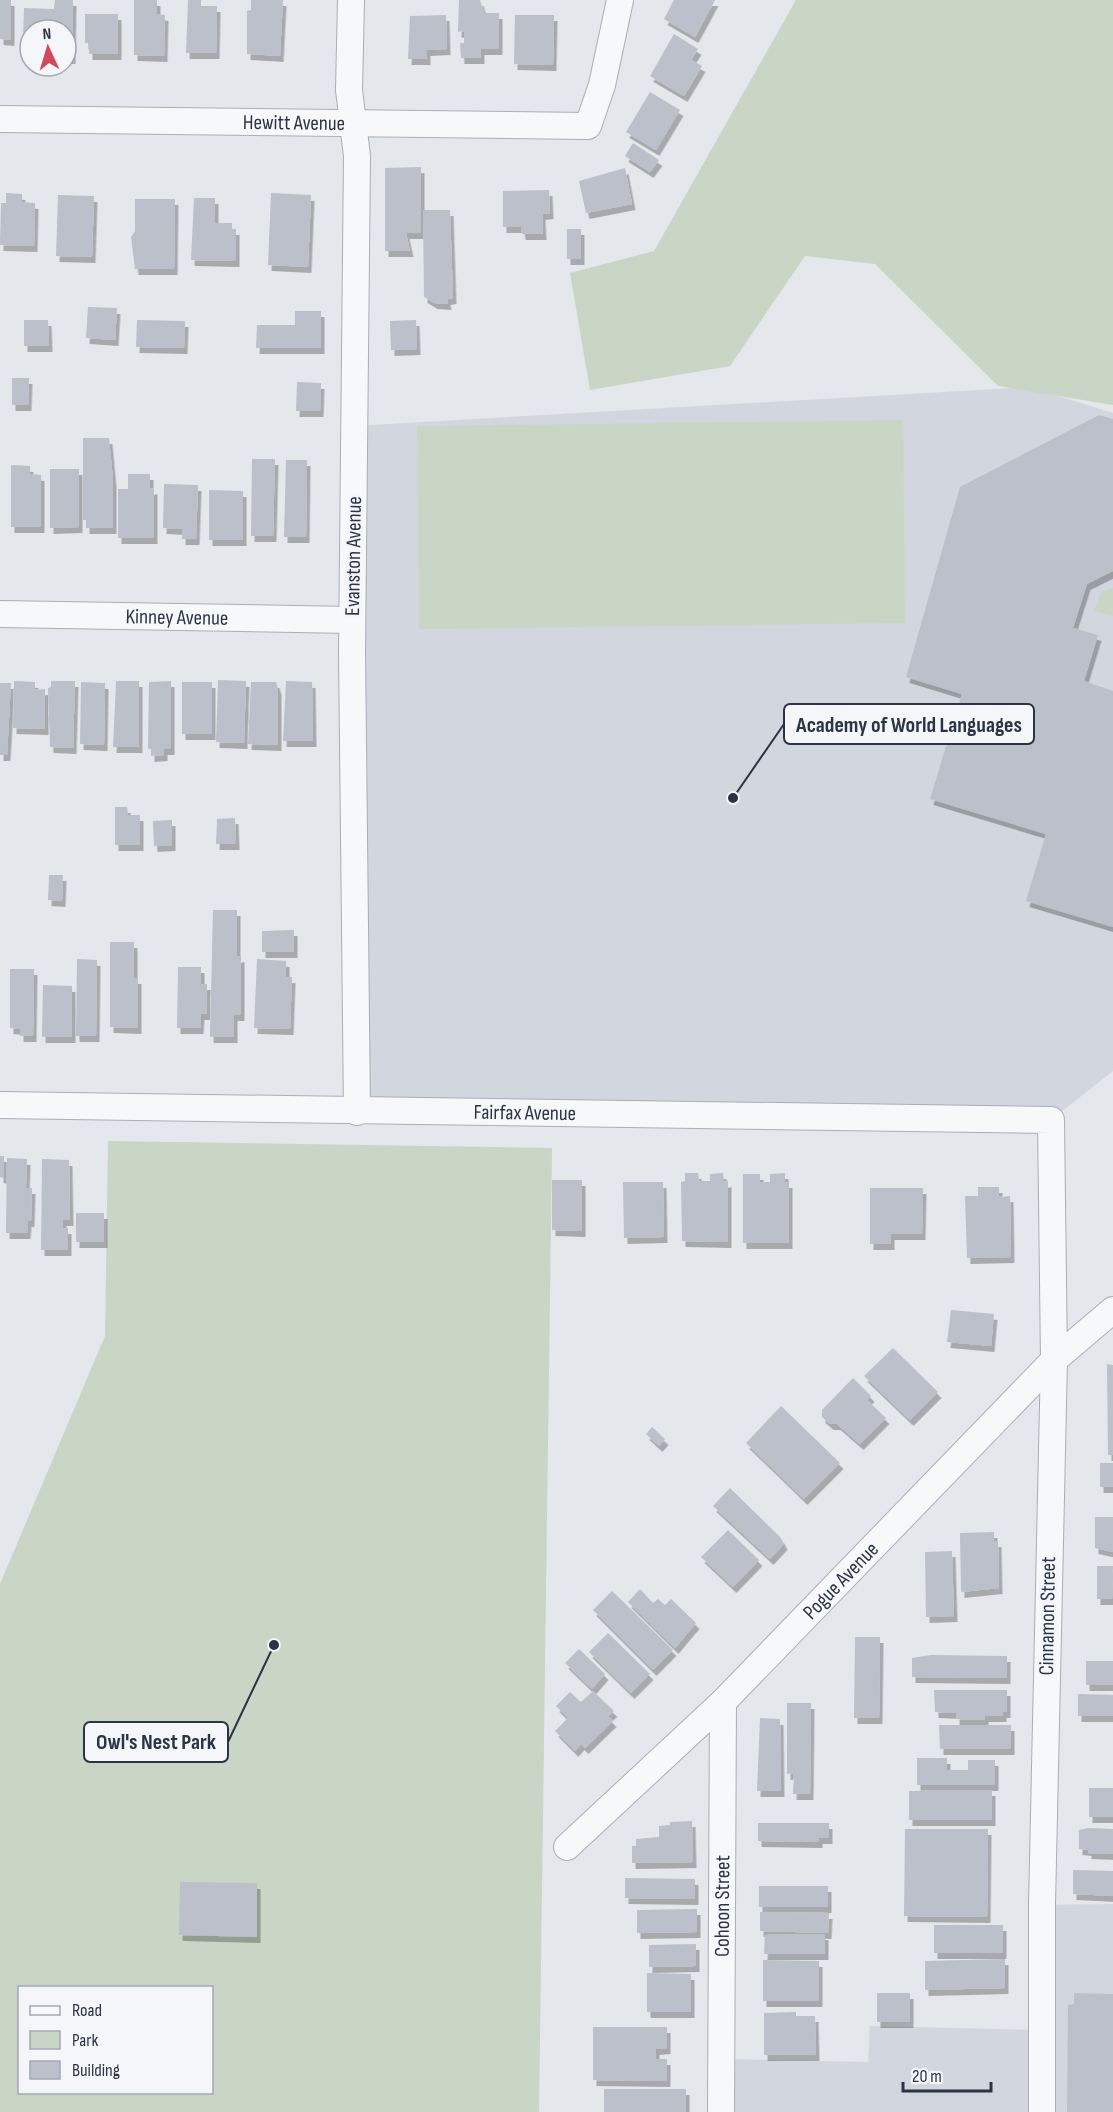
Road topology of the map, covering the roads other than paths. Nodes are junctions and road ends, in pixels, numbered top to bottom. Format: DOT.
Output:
graph roads {
  1 [pos="351,0"];
  2 [pos="620,0"];
  3 [pos="0,119"];
  4 [pos="352,122"];
  5 [pos="0,614"];
  6 [pos="352,620"];
  7 [pos="0,1104"];
  8 [pos="357,1112"];
  9 [pos="1051,1120"];
  10 [pos="1113,1310"];
  11 [pos="1054,1360"];
  12 [pos="723,1702"];
  13 [pos="567,1847"];
  14 [pos="721,2112"];
  15 [pos="1042,2112"];
  1 -- 4 [label="street, Evanston Avenue"];
  2 -- 4 [label="street, Hewitt Avenue"];
  3 -- 4 [label="street, Hewitt Avenue"];
  4 -- 6 [label="street, Evanston Avenue"];
  5 -- 6 [label="street, Kinney Avenue"];
  6 -- 8 [label="street, Evanston Avenue"];
  7 -- 8 [label="street, Fairfax Avenue"];
  8 -- 9 [label="street, Fairfax Avenue"];
  9 -- 11 [label="street, Cinnamon Street"];
  10 -- 11 [label="street, Pogue Avenue"];
  11 -- 12 [label="street, Pogue Avenue"];
  11 -- 15 [label="street, Cinnamon Street"];
  12 -- 13 [label="street, Pogue Avenue"];
  12 -- 14 [label="street, Cohoon Street"];
}
